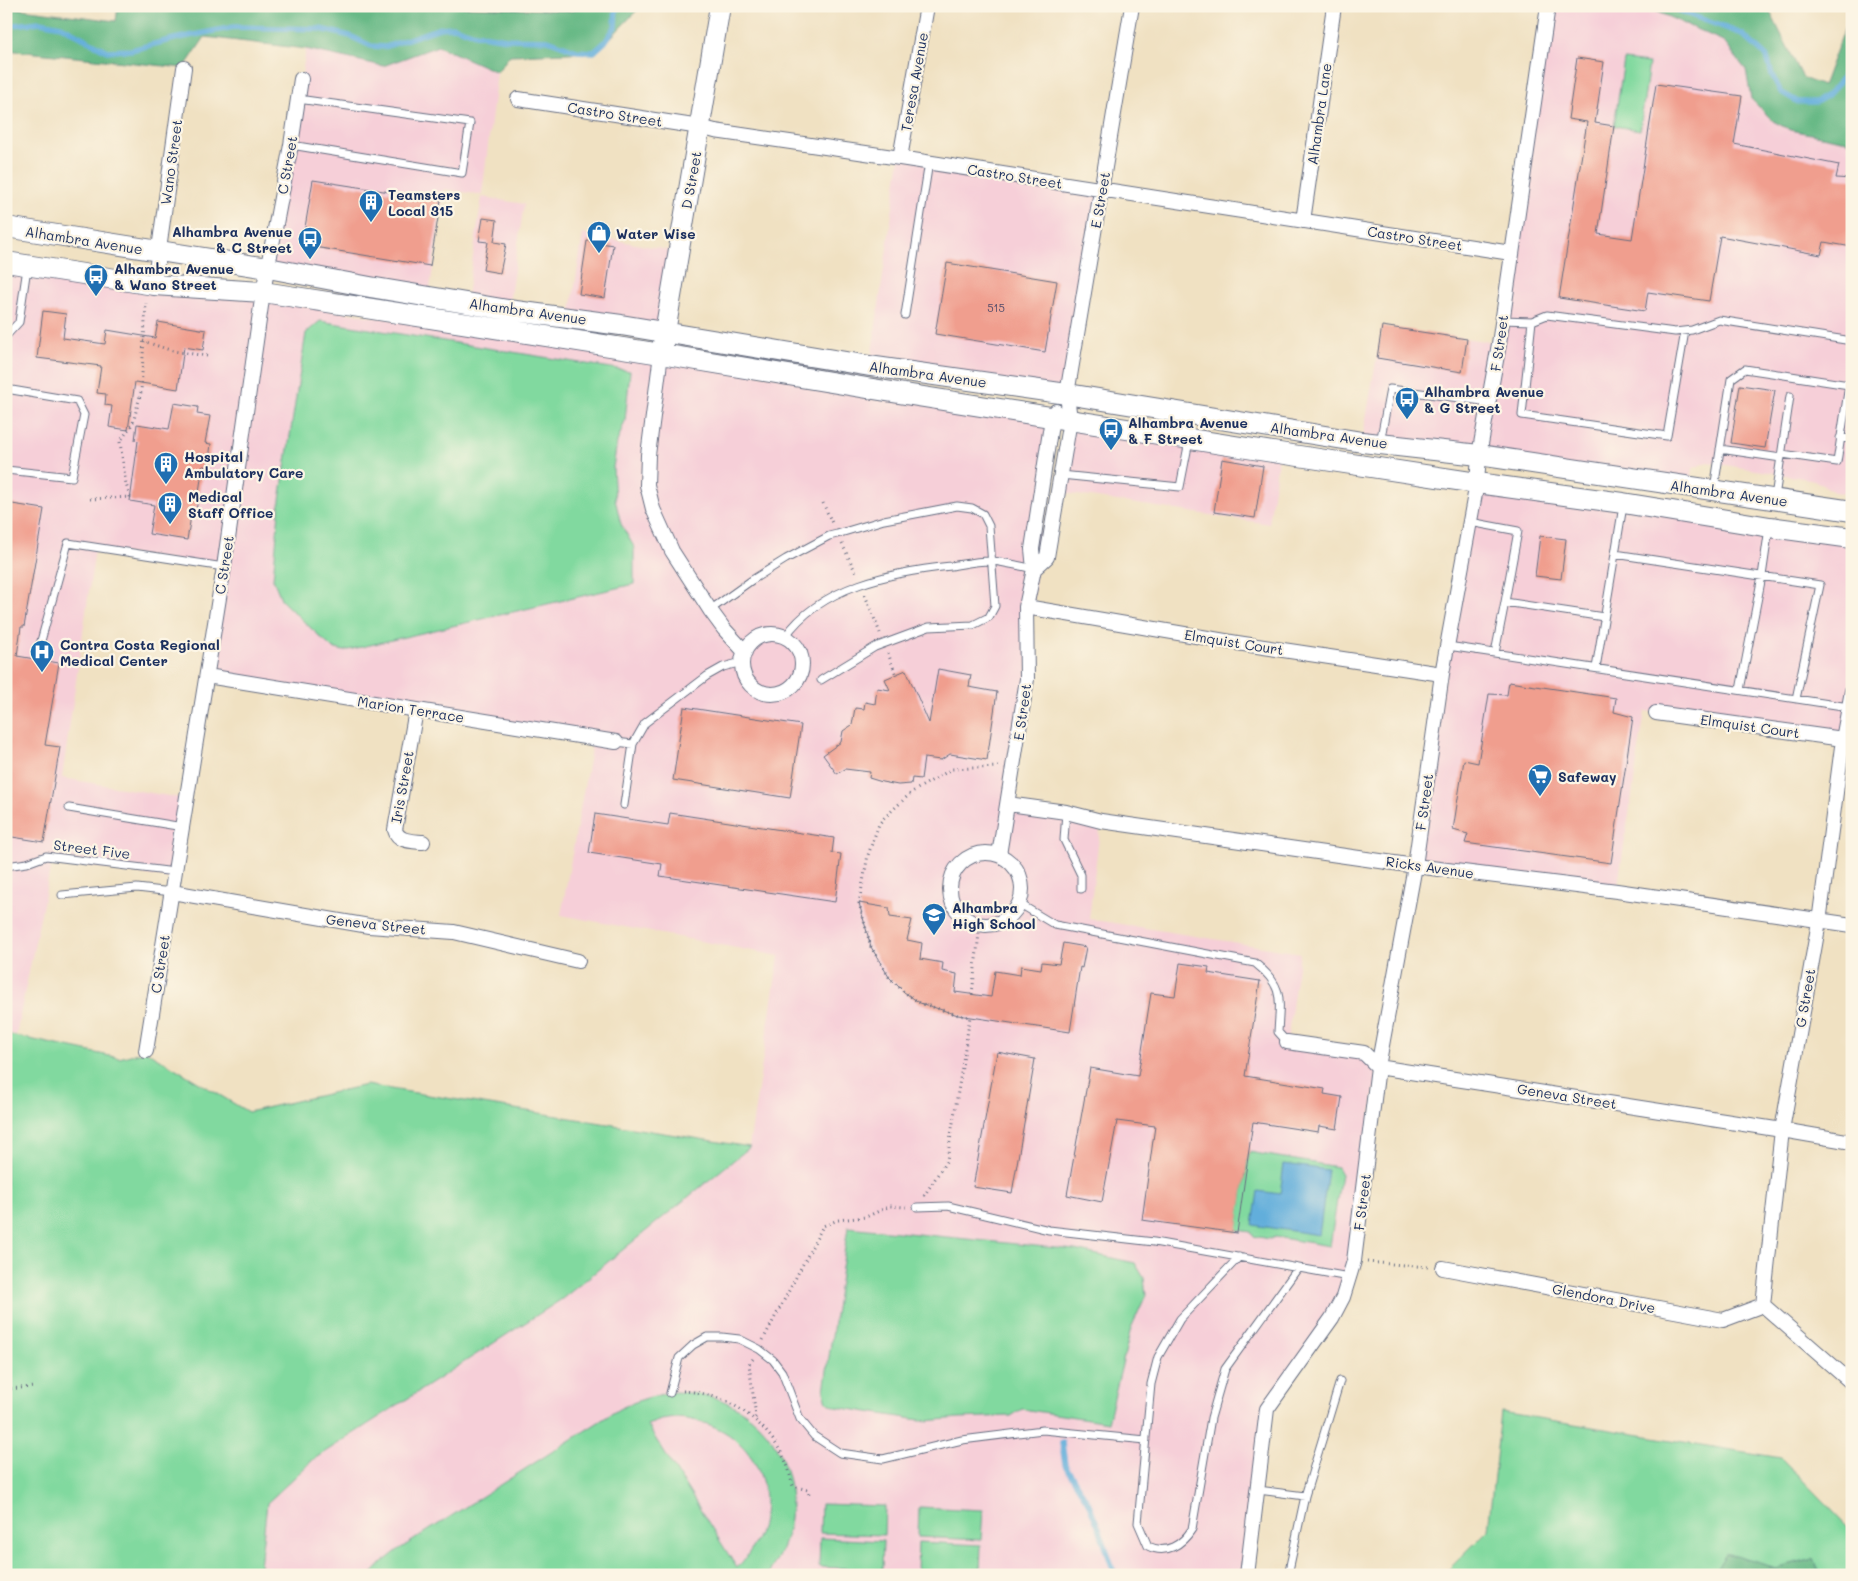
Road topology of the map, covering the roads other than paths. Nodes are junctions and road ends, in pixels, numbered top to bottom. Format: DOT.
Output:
graph roads {
  1 [pos="720,6"];
  2 [pos="927,6"];
  3 [pos="1132,6"];
  4 [pos="1334,6"];
  5 [pos="1548,6"];
  6 [pos="184,68"];
  7 [pos="302,79"];
  8 [pos="298,98"];
  9 [pos="518,99"];
  10 [pos="700,127"];
  11 [pos="291,145"];
  12 [pos="900,158"];
  13 [pos="929,162"];
  14 [pos="1101,189"];
  15 [pos="1303,221"];
  16 [pos="6,228"];
  17 [pos="158,252"];
  18 [pos="1511,253"];
  19 [pos="6,262"];
  20 [pos="27,265"];
  21 [pos="268,268"];
  22 [pos="151,285"];
  23 [pos="263,292"];
  24 [pos="906,315"];
  25 [pos="1502,320"];
  26 [pos="1532,321"];
  27 [pos="1685,331"];
  28 [pos="665,332"];
  29 [pos="6,336"];
  30 [pos="1852,341"];
  31 [pos="661,354"];
  32 [pos="6,389"];
  33 [pos="1067,394"];
  34 [pos="1790,396"];
  35 [pos="1490,402"];
  36 [pos="1061,419"];
  37 [pos="1190,438"];
  38 [pos="1840,438"];
  39 [pos="1852,439"];
  40 [pos="1380,444"];
  41 [pos="1720,449"];
  42 [pos="1479,455"];
  43 [pos="1781,456"];
  44 [pos="6,470"];
  45 [pos="1044,473"];
  46 [pos="1061,475"];
  47 [pos="1477,483"];
  48 [pos="1714,490"];
  49 [pos="1775,499"];
  50 [pos="1623,503"];
  51 [pos="1852,511"];
  52 [pos="1470,522"];
  53 [pos="1770,527"];
  54 [pos="1852,538"];
  55 [pos="1615,554"];
  56 [pos="991,561"];
  57 [pos="224,567"];
  58 [pos="1034,569"];
  59 [pos="1762,576"];
  60 [pos="1505,602"];
  61 [pos="1026,607"];
  62 [pos="710,610"];
  63 [pos="1604,617"];
  64 [pos="785,637"];
  65 [pos="41,641"];
  66 [pos="1448,646"];
  67 [pos="1495,653"];
  68 [pos="743,657"];
  69 [pos="1596,668"];
  70 [pos="1442,674"];
  71 [pos="207,676"];
  72 [pos="821,680"];
  73 [pos="1740,690"];
  74 [pos="1852,691"];
  75 [pos="1796,698"];
  76 [pos="1849,706"];
  77 [pos="416,710"];
  78 [pos="1656,713"];
  79 [pos="1843,739"];
  80 [pos="616,742"];
  81 [pos="633,744"];
  82 [pos="1008,804"];
  83 [pos="624,805"];
  84 [pos="69,808"];
  85 [pos="1066,812"];
  86 [pos="183,827"];
  87 [pos="423,842"];
  88 [pos="1000,855"];
  89 [pos="6,866"];
  90 [pos="1415,866"];
  91 [pos="175,872"];
  92 [pos="1081,889"];
  93 [pos="172,892"];
  94 [pos="62,895"];
  95 [pos="1020,904"];
  96 [pos="1819,922"];
  97 [pos="1852,925"];
  98 [pos="578,960"];
  99 [pos="1287,1042"];
  100 [pos="146,1050"];
  101 [pos="1378,1067"];
  102 [pos="1782,1130"];
  103 [pos="1852,1142"];
  104 [pos="917,1207"];
  105 [pos="1239,1257"];
  106 [pos="1298,1268"];
  107 [pos="1443,1268"];
  108 [pos="1349,1277"];
  109 [pos="1763,1305"];
  110 [pos="1340,1381"];
  111 [pos="1852,1383"];
  112 [pos="670,1392"];
  113 [pos="1146,1440"];
  114 [pos="1258,1490"];
  115 [pos="1305,1496"];
  116 [pos="1247,1575"];
  117 [pos="1288,1575"];
  1 -- 10 [label="main road, D Street"];
  2 -- 12 [label="street, Teresa Avenue"];
  3 -- 14 [label="street, E Street"];
  4 -- 15 [label="street, Alhambra Lane"];
  5 -- 18 [label="street, F Street"];
  6 -- 17 [label="street, Wano Street"];
  7 -- 8 [label="street, C Street"];
  8 -- 11 [label="street, C Street"];
  8 -- 11 [label="lane"];
  9 -- 10 [label="street, Castro Street"];
  10 -- 12 [label="street, Castro Street"];
  10 -- 28 [label="main road, D Street"];
  11 -- 21 [label="street, C Street"];
  12 -- 13 [label="street, Castro Street"];
  13 -- 14 [label="street, Castro Street"];
  13 -- 24 [label="lane"];
  14 -- 15 [label="street, Castro Street"];
  14 -- 33 [label="street, E Street"];
  15 -- 18 [label="street, Castro Street"];
  16 -- 17 [label="main road, Alhambra Avenue"];
  17 -- 21 [label="main road, Alhambra Avenue"];
  17 -- 22 [label="street, Wano Street"];
  18 -- 25 [label="street, F Street"];
  19 -- 20 [label="main road, Alhambra Avenue"];
  20 -- 22 [label="main road, Alhambra Avenue"];
  20 -- 29 [label="lane"];
  21 -- 23 [label="street, C Street"];
  21 -- 28 [label="main road, Alhambra Avenue"];
  22 -- 23 [label="main road, Alhambra Avenue"];
  23 -- 31 [label="main road, Alhambra Avenue"];
  23 -- 57 [label="street, C Street"];
  25 -- 26 [label="lane"];
  25 -- 35 [label="street, F Street"];
  26 -- 27 [label="lane"];
  26 -- 27 [label="lane"];
  27 -- 30 [label="lane"];
  28 -- 31 [label="main road, D Street"];
  28 -- 33 [label="main road, Alhambra Avenue"];
  31 -- 36 [label="main road, Alhambra Avenue"];
  31 -- 62 [label="street"];
  32 -- 44 [label="lane"];
  33 -- 36 [label="street, E Street"];
  33 -- 40 [label="main road, Alhambra Avenue"];
  34 -- 43 [label="lane"];
  35 -- 40 [label="lane"];
  35 -- 42 [label="street, F Street"];
  36 -- 37 [label="main road, Alhambra Avenue"];
  36 -- 45 [label="street, E Street"];
  36 -- 46 [label="street, E Street"];
  37 -- 46 [label="lane"];
  37 -- 47 [label="main road, Alhambra Avenue"];
  38 -- 39 [label="lane"];
  38 -- 41 [label="lane"];
  38 -- 43 [label="lane"];
  40 -- 42 [label="main road, Alhambra Avenue"];
  41 -- 43 [label="lane"];
  41 -- 48 [label="lane"];
  42 -- 47 [label="street, F Street"];
  42 -- 48 [label="main road, Alhambra Avenue"];
  43 -- 49 [label="lane"];
  45 -- 46 [label="street"];
  45 -- 58 [label="street, E Street"];
  46 -- 58 [label="street, E Street"];
  47 -- 50 [label="main road, Alhambra Avenue"];
  47 -- 52 [label="street, F Street"];
  48 -- 49 [label="main road, Alhambra Avenue"];
  49 -- 51 [label="main road, Alhambra Avenue"];
  50 -- 53 [label="main road, Alhambra Avenue"];
  50 -- 55 [label="lane"];
  52 -- 60 [label="lane"];
  52 -- 66 [label="street, F Street"];
  53 -- 54 [label="main road, Alhambra Avenue"];
  53 -- 59 [label="lane"];
  55 -- 59 [label="lane"];
  55 -- 63 [label="lane"];
  56 -- 58 [label="lane"];
  56 -- 62 [label="lane"];
  56 -- 64 [label="lane"];
  56 -- 72 [label="lane"];
  57 -- 65 [label="lane"];
  57 -- 71 [label="street, C Street"];
  58 -- 61 [label="street, E Street"];
  59 -- 73 [label="lane"];
  59 -- 75 [label="lane"];
  60 -- 63 [label="lane"];
  60 -- 67 [label="lane"];
  61 -- 70 [label="street, Elmquist Court"];
  61 -- 82 [label="street, E Street"];
  62 -- 68 [label="street"];
  63 -- 69 [label="lane"];
  64 -- 68 [label="street"];
  64 -- 68 [label="street"];
  66 -- 67 [label="lane"];
  66 -- 70 [label="street, F Street"];
  67 -- 69 [label="lane"];
  68 -- 81 [label="lane"];
  69 -- 73 [label="lane"];
  70 -- 90 [label="street, F Street"];
  71 -- 77 [label="street, Marion Terrace"];
  71 -- 86 [label="street, C Street"];
  73 -- 75 [label="lane"];
  74 -- 76 [label="street, G Street"];
  75 -- 76 [label="lane"];
  76 -- 79 [label="street, G Street"];
  77 -- 80 [label="street, Marion Terrace"];
  77 -- 87 [label="street, Iris Street"];
  78 -- 79 [label="street, Elmquist Court"];
  79 -- 96 [label="street, G Street"];
  80 -- 81 [label="lane"];
  81 -- 83 [label="lane"];
  82 -- 85 [label="street, Ricks Avenue"];
  82 -- 88 [label="street, E Street"];
  84 -- 86 [label="lane"];
  85 -- 90 [label="street, Ricks Avenue"];
  85 -- 92 [label="lane"];
  86 -- 91 [label="street, C Street"];
  88 -- 95 [label="street"];
  88 -- 95 [label="street"];
  89 -- 91 [label="lane, Street Five"];
  90 -- 96 [label="street, Ricks Avenue"];
  90 -- 101 [label="street, F Street"];
  91 -- 93 [label="street, C Street"];
  93 -- 94 [label="lane"];
  93 -- 98 [label="street, Geneva Street"];
  93 -- 100 [label="street, C Street"];
  95 -- 99 [label="lane"];
  96 -- 97 [label="street, Ricks Avenue"];
  96 -- 102 [label="street, G Street"];
  99 -- 101 [label="street, Geneva Street"];
  101 -- 102 [label="street, Geneva Street"];
  101 -- 108 [label="street, F Street"];
  102 -- 103 [label="street, Geneva Street"];
  102 -- 109 [label="street, G Street"];
  104 -- 105 [label="lane"];
  105 -- 106 [label="lane"];
  105 -- 113 [label="lane"];
  106 -- 108 [label="lane"];
  106 -- 113 [label="lane"];
  107 -- 109 [label="street, Glendora Drive"];
  108 -- 114 [label="street, F Street"];
  109 -- 111 [label="street"];
  110 -- 115 [label="lane"];
  112 -- 113 [label="lane"];
  114 -- 115 [label="lane"];
  114 -- 116 [label="street, F Street"];
  115 -- 117 [label="lane"];
}
